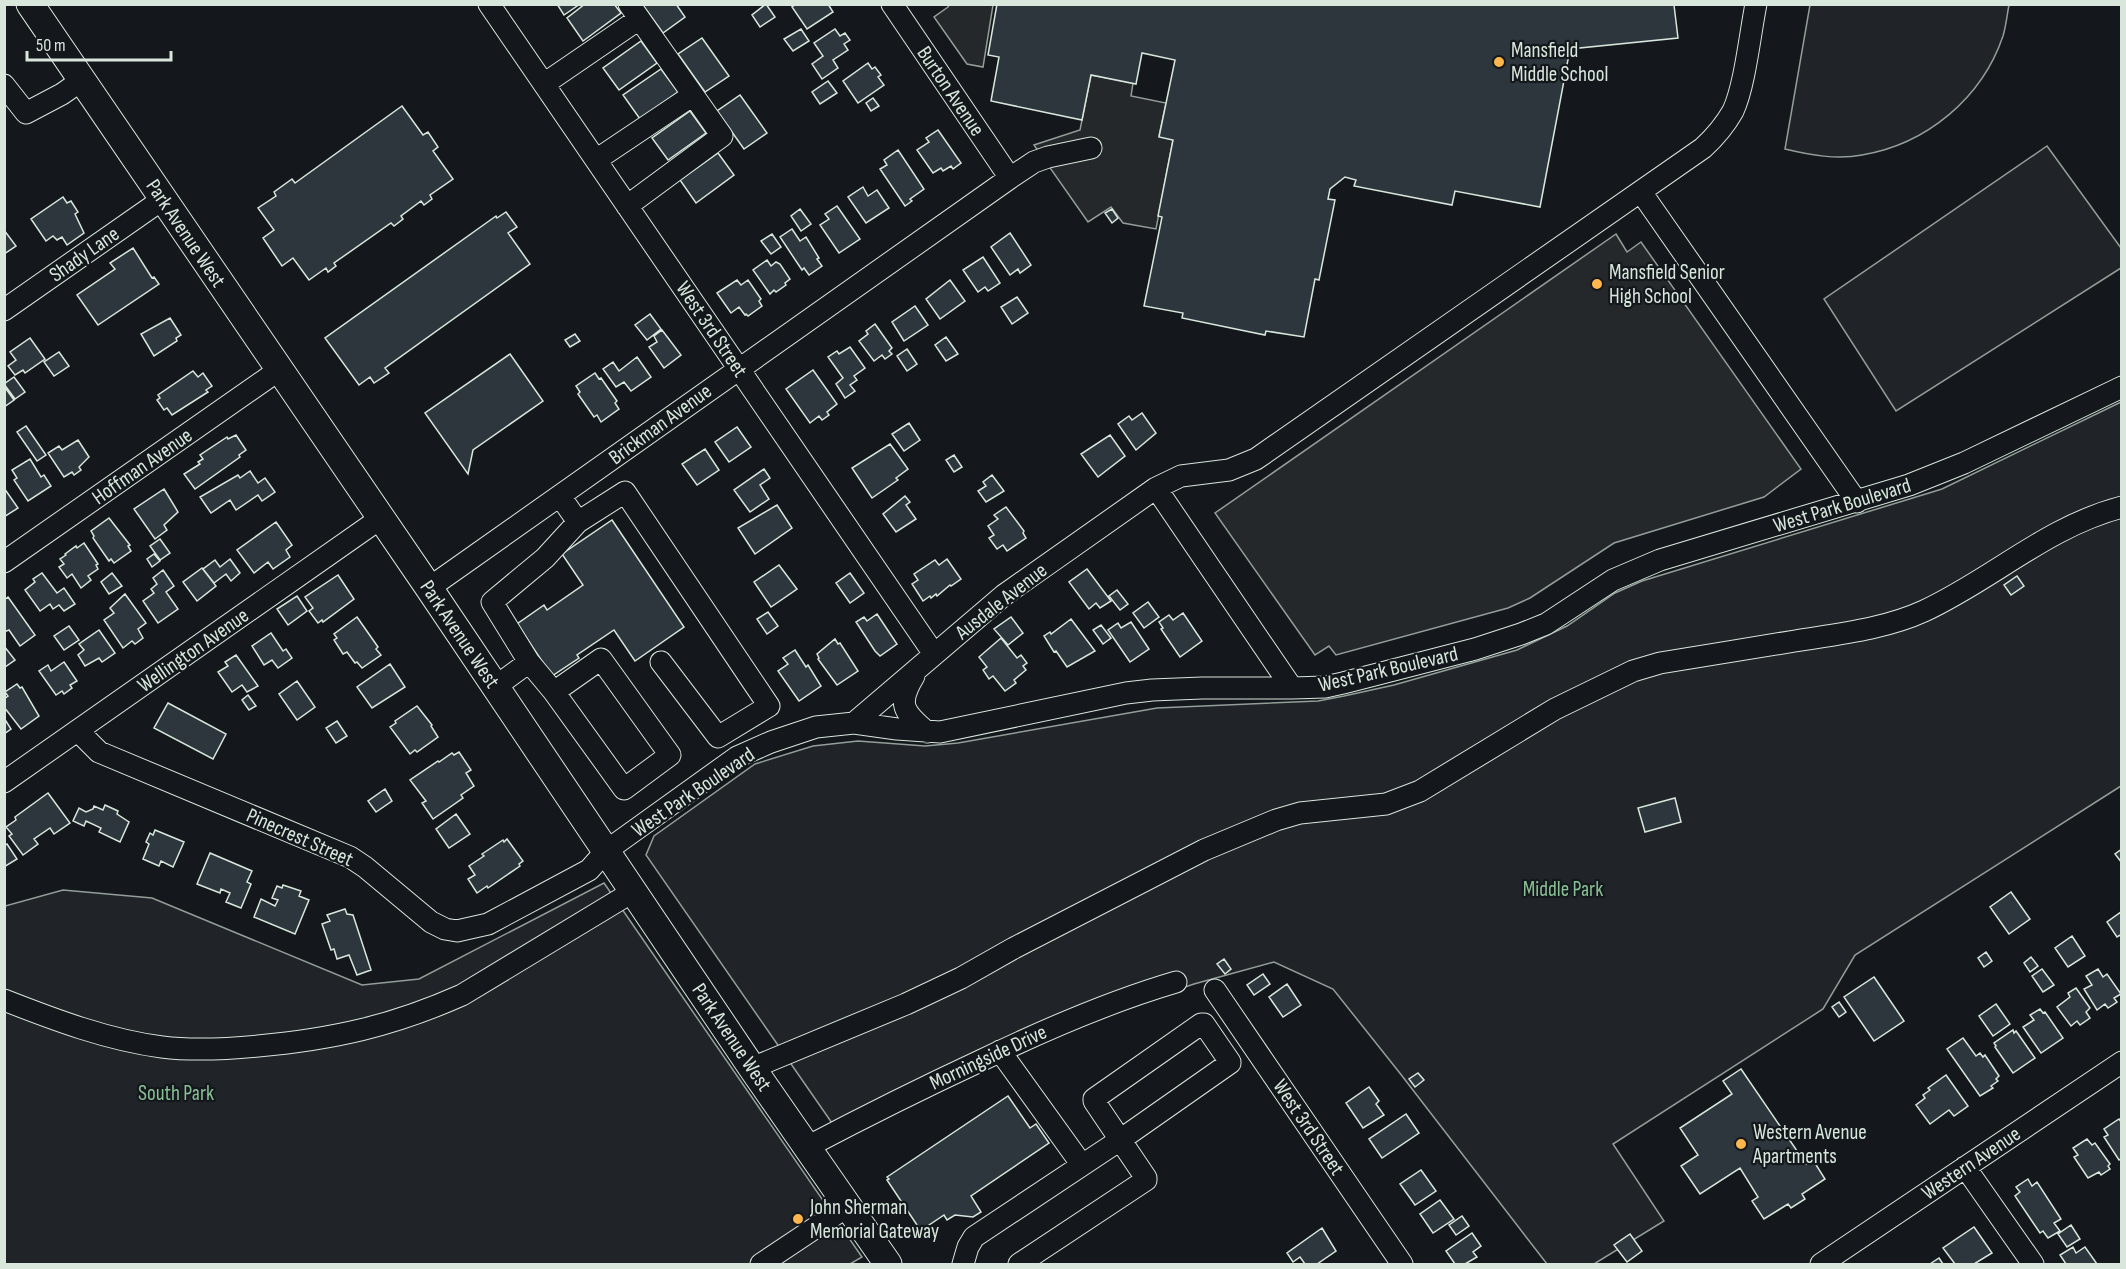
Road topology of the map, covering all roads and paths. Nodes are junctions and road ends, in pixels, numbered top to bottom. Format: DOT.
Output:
graph roads {
  1 [pos="30,4"];
  2 [pos="892,4"];
  3 [pos="1756,4"];
  4 [pos="499,8"];
  5 [pos="634,12"];
  6 [pos="82,80"];
  7 [pos="544,84"];
  8 [pos="4,85"];
  9 [pos="693,95"];
  10 [pos="1092,148"];
  11 [pos="596,160"];
  12 [pos="1010,178"];
  13 [pos="1641,192"];
  14 [pos="163,199"];
  15 [pos="627,206"];
  16 [pos="4,310"];
  17 [pos="738,368"];
  18 [pos="279,370"];
  19 [pos="2121,387"];
  20 [pos="1155,488"];
  21 [pos="560,496"];
  22 [pos="1857,502"];
  23 [pos="2121,507"];
  24 [pos="381,518"];
  25 [pos="578,522"];
  26 [pos="4,562"];
  27 [pos="429,588"];
  28 [pos="927,661"];
  29 [pos="529,662"];
  30 [pos="661,662"];
  31 [pos="495,687"];
  32 [pos="1292,688"];
  33 [pos="554,692"];
  34 [pos="854,723"];
  35 [pos="78,731"];
  36 [pos="927,732"];
  37 [pos="718,737"];
  38 [pos="737,757"];
  39 [pos="4,782"];
  40 [pos="606,851"];
  41 [pos="634,891"];
  42 [pos="1176,982"];
  43 [pos="1215,990"];
  44 [pos="4,1000"];
  45 [pos="1000,1051"];
  46 [pos="2121,1062"];
  47 [pos="752,1068"];
  48 [pos="1120,1140"];
  49 [pos="807,1148"];
  50 [pos="1082,1165"];
  51 [pos="1965,1167"];
  52 [pos="848,1206"];
  53 [pos="761,1264"];
  54 [pos="888,1264"];
  55 [pos="963,1264"];
  56 [pos="1019,1264"];
  57 [pos="1402,1264"];
  58 [pos="1821,1264"];
  59 [pos="2033,1264"];
  1 -- 6 [label="main road, Park Avenue West"];
  2 -- 12 [label="street, Burton Avenue"];
  3 -- 13 [label="street, Ausdale Avenue"];
  4 -- 7 [label="street, West 3rd Street"];
  5 -- 7 [label="street"];
  5 -- 9 [label="street"];
  6 -- 8 [label="street"];
  6 -- 14 [label="main road, Park Avenue West"];
  7 -- 11 [label="street, West 3rd Street"];
  9 -- 11 [label="street"];
  9 -- 15 [label="street"];
  10 -- 12 [label="street, Brickman Avenue"];
  11 -- 15 [label="street, West 3rd Street"];
  12 -- 17 [label="street, Brickman Avenue"];
  13 -- 20 [label="street, Ausdale Avenue"];
  13 -- 22 [label="street"];
  14 -- 16 [label="street, Shady Lane"];
  14 -- 18 [label="main road, Park Avenue West"];
  15 -- 17 [label="street, West 3rd Street"];
  17 -- 21 [label="street, Brickman Avenue"];
  17 -- 28 [label="street, West 3rd Street"];
  18 -- 24 [label="main road, Park Avenue West"];
  18 -- 26 [label="street, Hoffman Avenue"];
  19 -- 22 [label="street, West Park Boulevard"];
  20 -- 28 [label="street, Ausdale Avenue"];
  20 -- 32 [label="street"];
  21 -- 25 [label="street"];
  21 -- 27 [label="street, Brickman Avenue"];
  22 -- 32 [label="street, West Park Boulevard"];
  23 -- 47 [label="street"];
  24 -- 27 [label="main road, Park Avenue West"];
  24 -- 35 [label="street, Wellington Avenue"];
  25 -- 29 [label="street"];
  25 -- 37 [label="street"];
  27 -- 31 [label="main road, Park Avenue West"];
  28 -- 34 [label="street, Ausdale Avenue"];
  28 -- 36 [label="street"];
  29 -- 31 [label="street"];
  29 -- 33 [label="street"];
  30 -- 37 [label="street"];
  31 -- 40 [label="main road, Park Avenue West"];
  32 -- 36 [label="street, West Park Boulevard"];
  33 -- 33 [label="street"];
  34 -- 36 [label="street, West Park Boulevard"];
  34 -- 38 [label="street, West Park Boulevard"];
  35 -- 39 [label="street, Wellington Avenue"];
  35 -- 40 [label="street, Pinecrest Street"];
  37 -- 38 [label="street"];
  38 -- 40 [label="street, West Park Boulevard"];
  40 -- 41 [label="main road, Park Avenue West"];
  41 -- 44 [label="street"];
  41 -- 47 [label="main road, Park Avenue West"];
  42 -- 45 [label="street, Morningside Drive"];
  43 -- 57 [label="street, West 3rd Street"];
  45 -- 49 [label="street, Morningside Drive"];
  45 -- 50 [label="street"];
  46 -- 51 [label="street, Western Avenue"];
  47 -- 49 [label="main road, Park Avenue West"];
  48 -- 48 [label="street"];
  48 -- 50 [label="street"];
  48 -- 56 [label="street"];
  49 -- 52 [label="main road, Park Avenue West"];
  50 -- 55 [label="street"];
  51 -- 58 [label="street, Western Avenue"];
  51 -- 59 [label="street"];
  52 -- 53 [label="street"];
  52 -- 54 [label="main road, Park Avenue West"];
}
